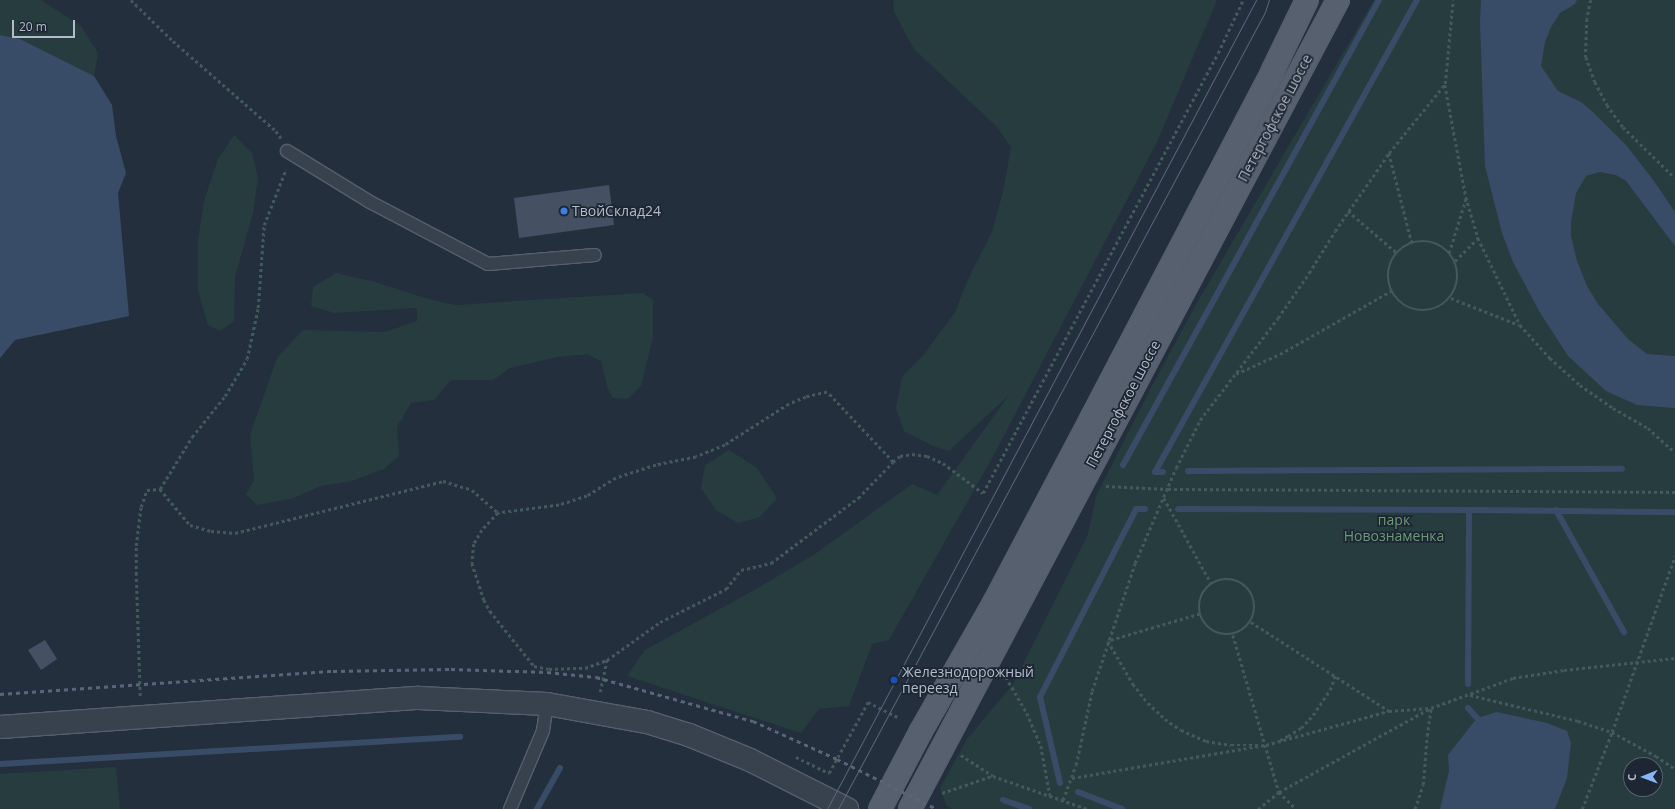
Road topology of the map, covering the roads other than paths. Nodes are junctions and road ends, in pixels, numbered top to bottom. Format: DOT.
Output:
graph roads {
  1 [pos="1307,0"];
  2 [pos="1338,2"];
  3 [pos="287,150"];
  4 [pos="596,255"];
  5 [pos="547,704"];
  6 [pos="0,727"];
  7 [pos="510,809"];
  8 [pos="847,809"];
  9 [pos="880,809"];
  10 [pos="910,809"];
  1 -- 9 [label="main road, Петергофское шоссе"];
  2 -- 10 [label="main road, Петергофское шоссе"];
  3 -- 4 [label="lane"];
  5 -- 6 [label="street"];
  5 -- 7 [label="lane"];
  5 -- 8 [label="street"];
}
